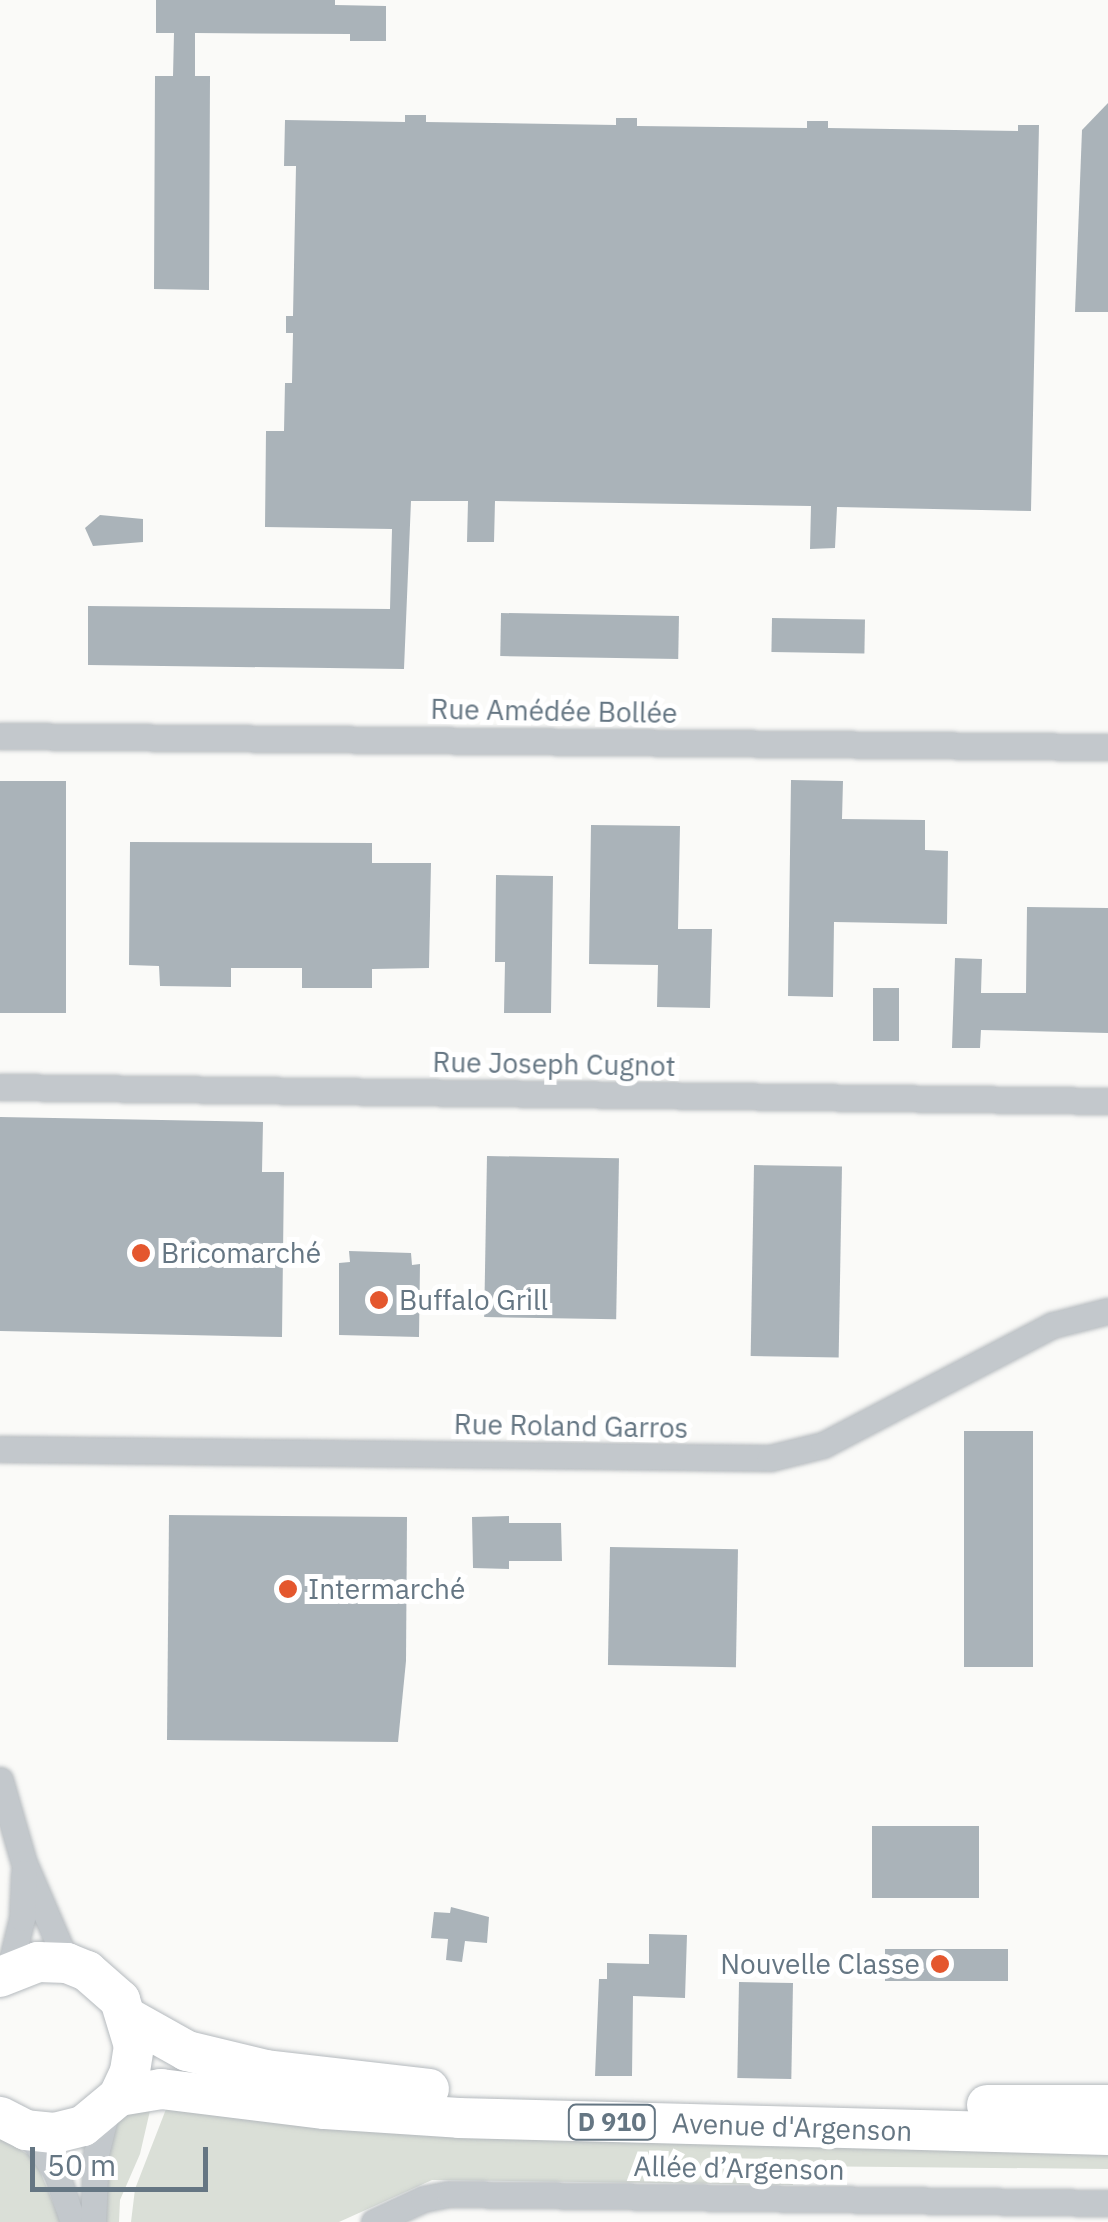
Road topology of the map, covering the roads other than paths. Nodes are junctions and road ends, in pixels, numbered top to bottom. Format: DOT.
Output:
graph roads {
  1 [pos="0,736"];
  2 [pos="1108,747"];
  3 [pos="0,1087"];
  4 [pos="1108,1102"];
  5 [pos="1108,1311"];
  6 [pos="0,1449"];
  7 [pos="0,1780"];
  8 [pos="24,1863"];
  9 [pos="67,1963"];
  10 [pos="5,1974"];
  11 [pos="130,2020"];
  12 [pos="112,2103"];
  13 [pos="1108,2105"];
  14 [pos="13,2123"];
  15 [pos="1108,2136"];
  16 [pos="1108,2203"];
  17 [pos="73,2222"];
  18 [pos="93,2222"];
  19 [pos="374,2222"];
  1 -- 2 [label="street, Rue Amédée Bollée"];
  3 -- 4 [label="street, Rue Joseph Cugnot"];
  5 -- 6 [label="street, Rue Roland Garros"];
  7 -- 8 [label="street"];
  8 -- 9 [label="street"];
  8 -- 10 [label="street"];
  9 -- 10 [label="main road"];
  9 -- 11 [label="main road"];
  11 -- 12 [label="main road"];
  11 -- 13 [label="main road, Avenue d'Argenson / D 910"];
  12 -- 14 [label="main road, Avenue d'Argenson"];
  12 -- 15 [label="main road, Avenue d'Argenson / D 910"];
  12 -- 18 [label="street"];
  14 -- 17 [label="street"];
  16 -- 19 [label="street, Allée d’Argenson"];
}
